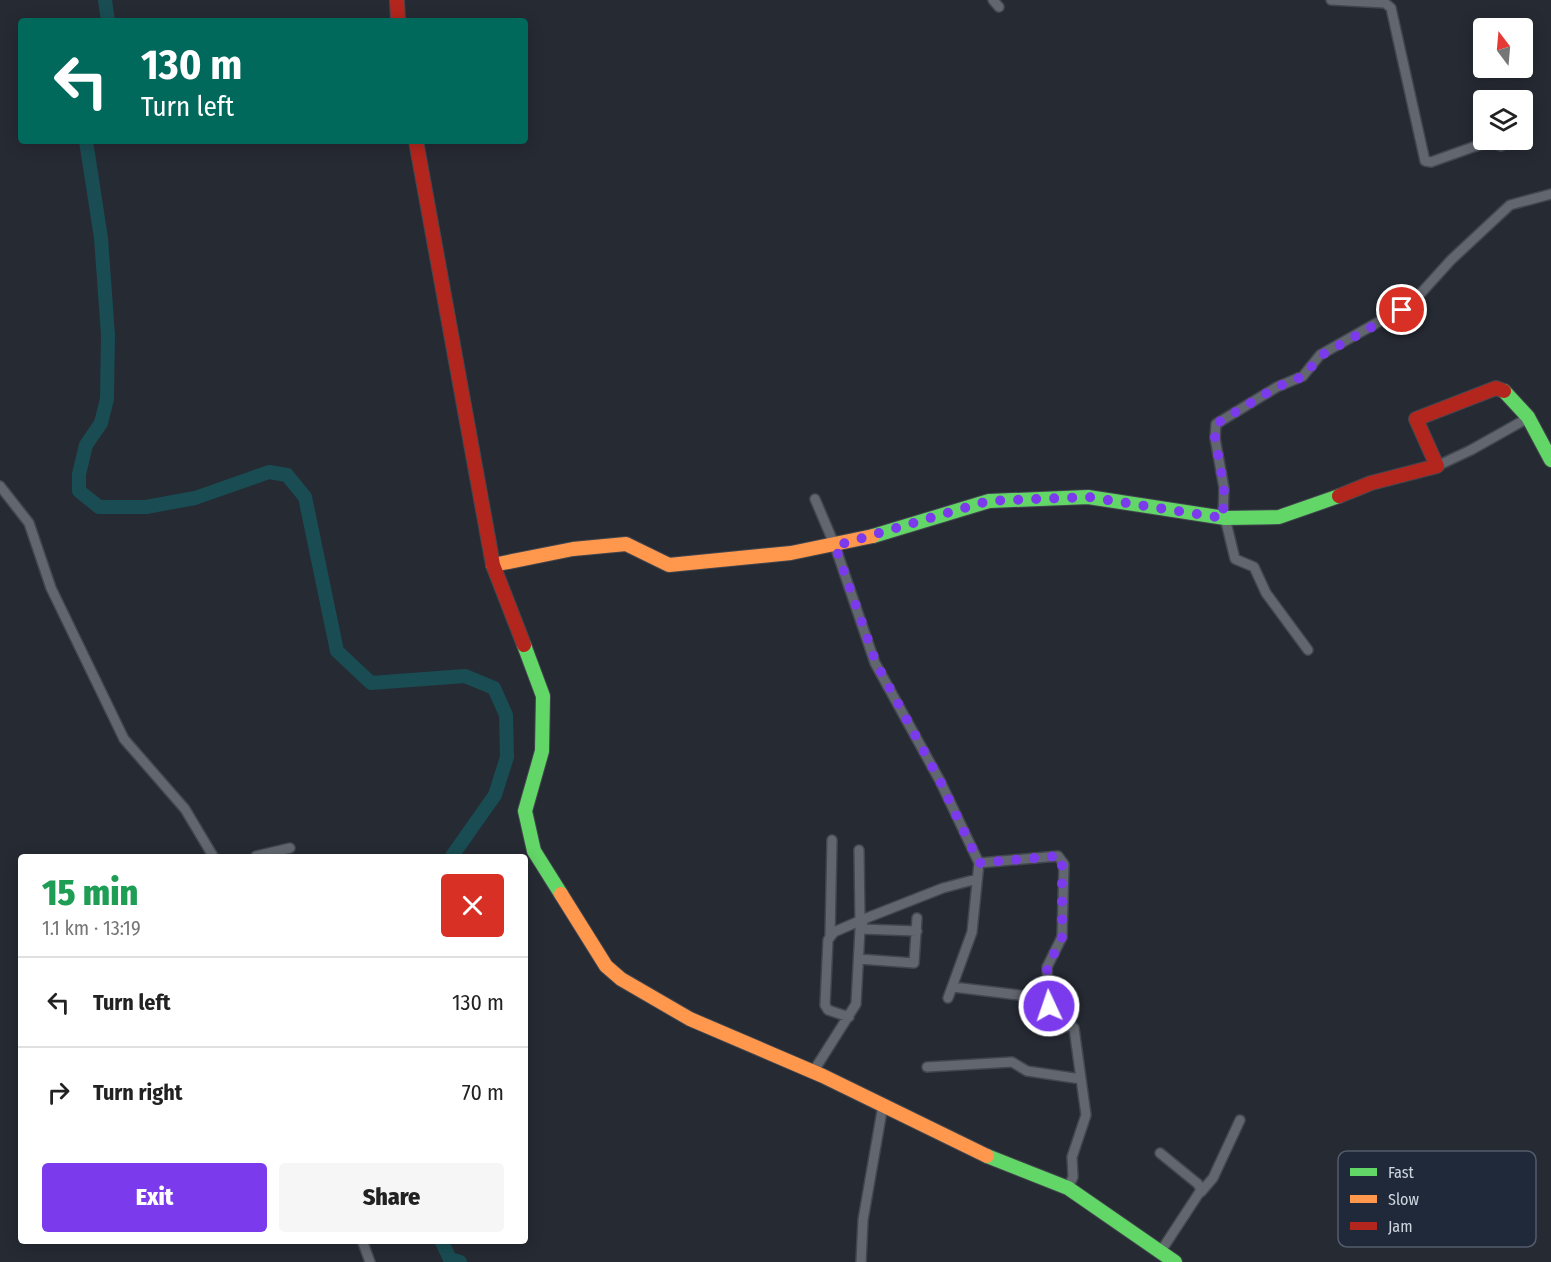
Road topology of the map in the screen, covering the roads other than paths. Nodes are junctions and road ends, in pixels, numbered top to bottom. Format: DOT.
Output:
graph roads {
  1 [pos="397,0"];
  2 [pos="1331,0"];
  3 [pos="399,18"];
  4 [pos="417,144"];
  5 [pos="1473,147"];
  6 [pos="1551,194"];
  7 [pos="1528,418"];
  8 [pos="1551,460"];
  9 [pos="1437,466"];
  10 [pos="0,486"];
  11 [pos="816,499"];
  12 [pos="1224,518"];
  13 [pos="835,546"];
  14 [pos="493,565"];
  15 [pos="1308,650"];
  16 [pos="832,840"];
  17 [pos="290,848"];
  18 [pos="859,850"];
  19 [pos="212,854"];
  20 [pos="264,854"];
  21 [pos="979,863"];
  22 [pos="978,879"];
  23 [pos="917,918"];
  24 [pos="862,923"];
  25 [pos="917,931"];
  26 [pos="830,936"];
  27 [pos="859,959"];
  28 [pos="953,987"];
  29 [pos="1019,995"];
  30 [pos="948,998"];
  31 [pos="849,1017"];
  32 [pos="927,1067"];
  33 [pos="813,1072"];
  34 [pos="1081,1078"];
  35 [pos="883,1106"];
  36 [pos="1240,1120"];
  37 [pos="1160,1153"];
  38 [pos="1068,1188"];
  39 [pos="1201,1192"];
  40 [pos="363,1244"];
  41 [pos="1161,1251"];
  42 [pos="370,1262"];
  43 [pos="861,1262"];
  44 [pos="1175,1262"];
  1 -- 3 [label="street"];
  2 -- 5 [label="street"];
  4 -- 14 [label="street"];
  6 -- 12 [label="street"];
  7 -- 8 [label="street"];
  7 -- 9 [label="street"];
  7 -- 9 [label="street"];
  9 -- 12 [label="street"];
  10 -- 19 [label="street"];
  11 -- 13 [label="street"];
  12 -- 13 [label="street"];
  12 -- 15 [label="street"];
  13 -- 14 [label="street"];
  13 -- 21 [label="street"];
  14 -- 33 [label="street"];
  16 -- 26 [label="street"];
  17 -- 20 [label="street"];
  18 -- 24 [label="street"];
  21 -- 22 [label="street"];
  21 -- 34 [label="street"];
  22 -- 24 [label="street"];
  22 -- 28 [label="street"];
  23 -- 25 [label="street"];
  24 -- 25 [label="street"];
  24 -- 26 [label="street"];
  24 -- 27 [label="street"];
  25 -- 27 [label="street"];
  26 -- 31 [label="street"];
  27 -- 31 [label="street"];
  28 -- 29 [label="street"];
  28 -- 30 [label="street"];
  31 -- 33 [label="street"];
  32 -- 34 [label="street"];
  33 -- 35 [label="street"];
  34 -- 38 [label="street"];
  35 -- 38 [label="street"];
  35 -- 43 [label="street"];
  36 -- 39 [label="street"];
  37 -- 39 [label="street"];
  38 -- 41 [label="street"];
  39 -- 41 [label="street"];
  40 -- 42 [label="street"];
  41 -- 44 [label="street"];
}
